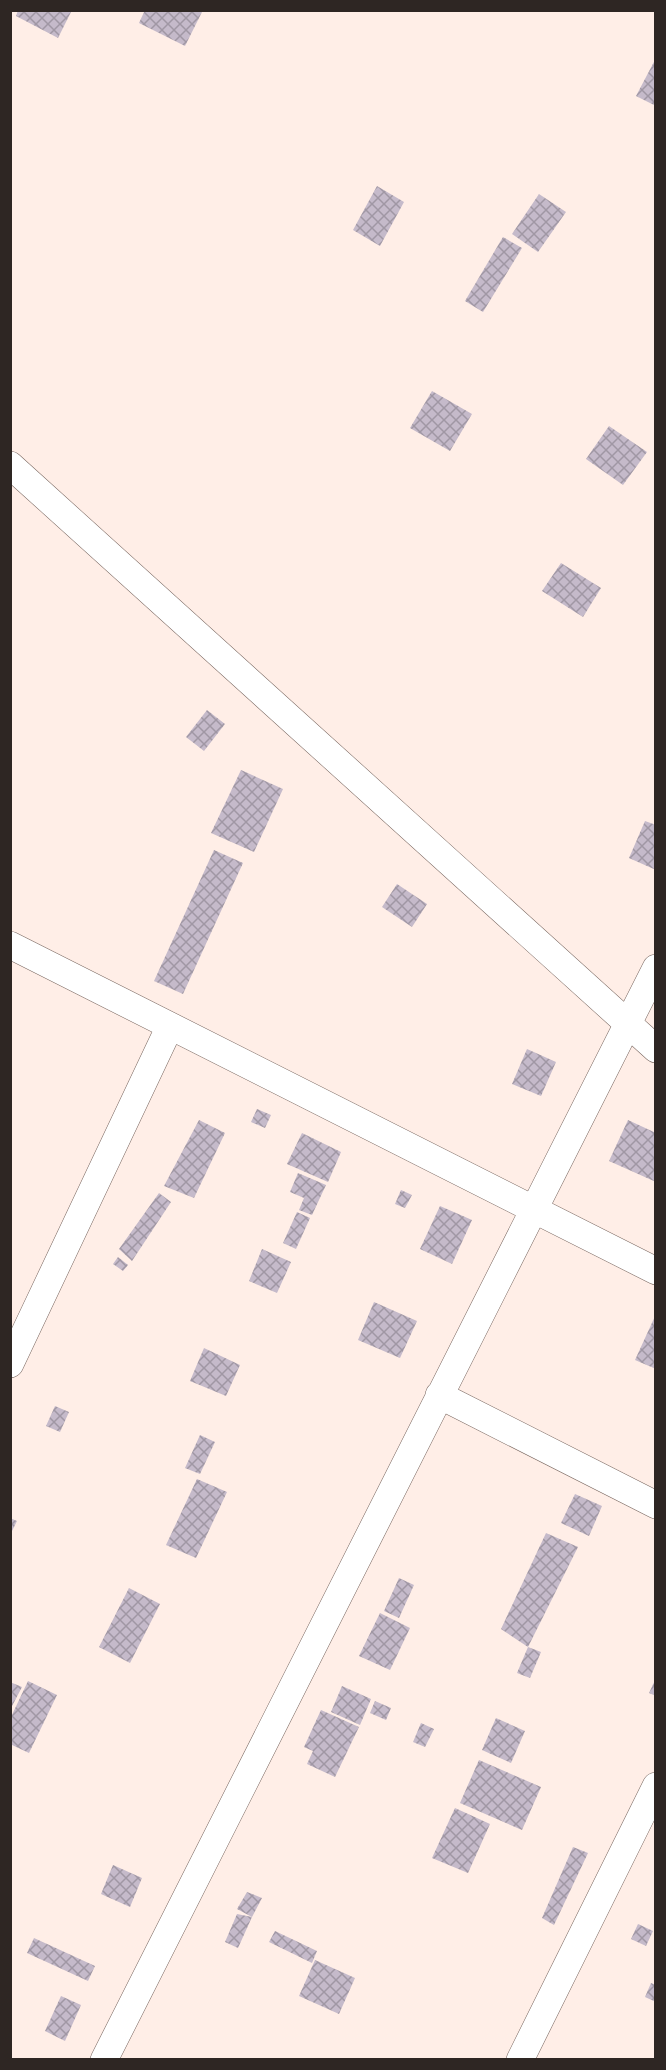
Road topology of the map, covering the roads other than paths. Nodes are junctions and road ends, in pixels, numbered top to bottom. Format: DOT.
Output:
graph roads {
  1 [pos="10,465"];
  2 [pos="10,945"];
  3 [pos="656,968"];
  4 [pos="627,1023"];
  5 [pos="170,1026"];
  6 [pos="656,1049"];
  7 [pos="533,1210"];
  8 [pos="656,1271"];
  9 [pos="10,1364"];
  10 [pos="439,1395"];
  11 [pos="656,1505"];
  12 [pos="656,1786"];
  13 [pos="104,2060"];
  14 [pos="520,2060"];
  1 -- 4 [label="street"];
  2 -- 5 [label="street"];
  3 -- 4 [label="street"];
  4 -- 6 [label="street"];
  4 -- 7 [label="street"];
  5 -- 7 [label="street"];
  5 -- 9 [label="street"];
  7 -- 8 [label="street"];
  7 -- 10 [label="street"];
  10 -- 11 [label="street"];
  10 -- 13 [label="street"];
  12 -- 14 [label="street"];
}
